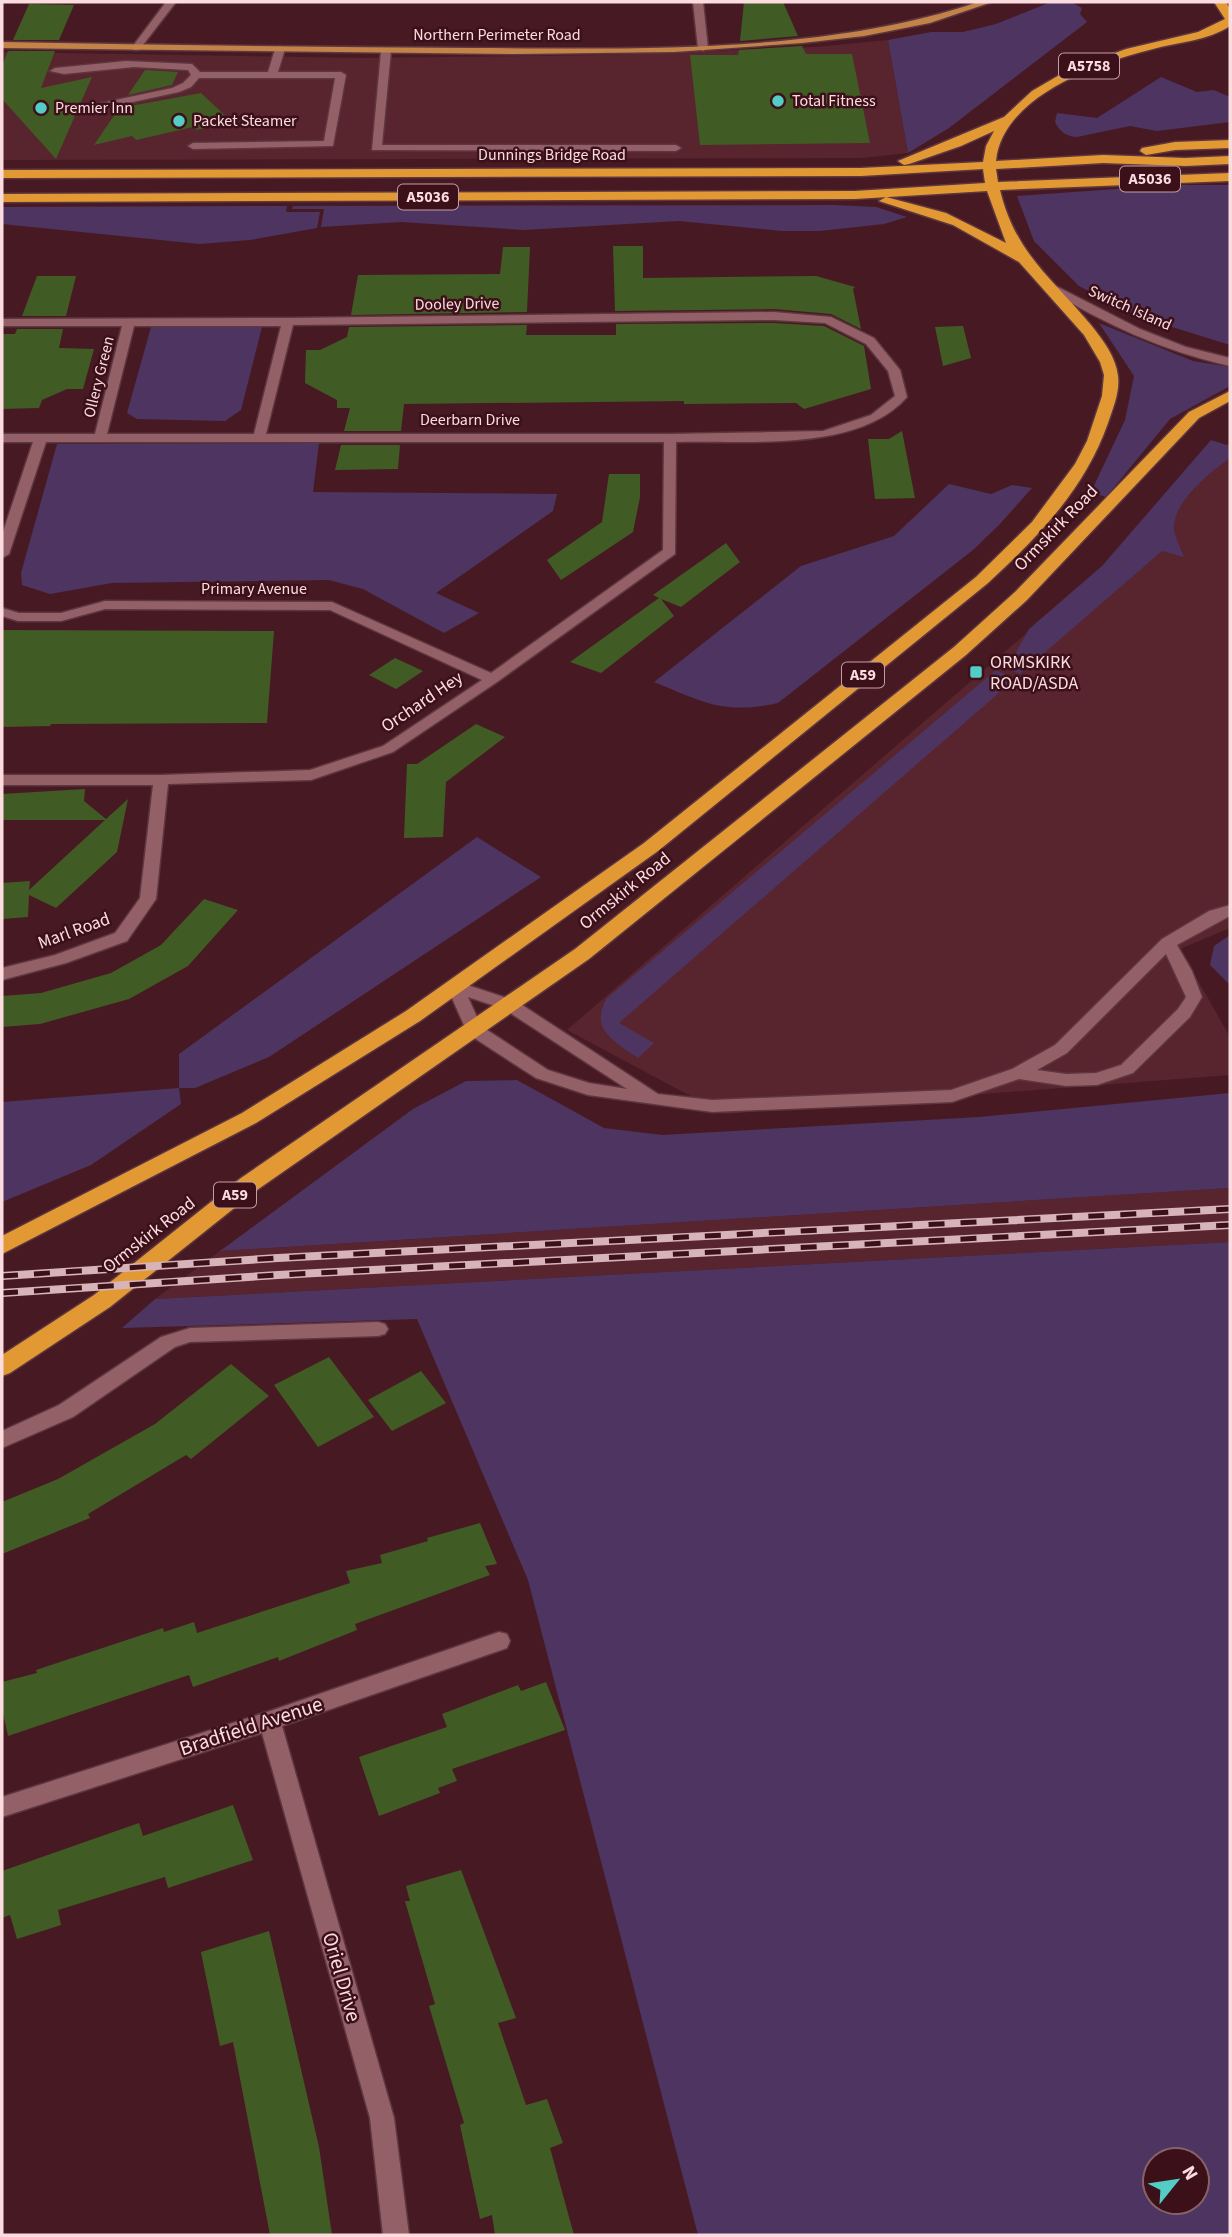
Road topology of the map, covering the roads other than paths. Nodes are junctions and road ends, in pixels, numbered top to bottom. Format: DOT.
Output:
graph roads {
  1 [pos="170,2"];
  2 [pos="698,2"];
  3 [pos="987,2"];
  4 [pos="1220,2"];
  5 [pos="1230,19"];
  6 [pos="2,46"];
  7 [pos="136,48"];
  8 [pos="703,48"];
  9 [pos="280,50"];
  10 [pos="386,51"];
  11 [pos="55,71"];
  12 [pos="196,75"];
  13 [pos="272,75"];
  14 [pos="96,107"];
  15 [pos="1008,120"];
  16 [pos="1230,144"];
  17 [pos="193,146"];
  18 [pos="676,148"];
  19 [pos="1103,159"];
  20 [pos="1230,160"];
  21 [pos="988,165"];
  22 [pos="861,172"];
  23 [pos="2,174"];
  24 [pos="1230,177"];
  25 [pos="993,188"];
  26 [pos="855,195"];
  27 [pos="2,198"];
  28 [pos="1024,260"];
  29 [pos="1047,284"];
  30 [pos="2,322"];
  31 [pos="129,322"];
  32 [pos="288,322"];
  33 [pos="1230,362"];
  34 [pos="894,370"];
  35 [pos="1230,395"];
  36 [pos="2,438"];
  37 [pos="41,438"];
  38 [pos="259,438"];
  39 [pos="670,438"];
  40 [pos="100,439"];
  41 [pos="2,554"];
  42 [pos="2,612"];
  43 [pos="492,678"];
  44 [pos="2,780"];
  45 [pos="161,780"];
  46 [pos="1230,910"];
  47 [pos="1168,943"];
  48 [pos="2,974"];
  49 [pos="455,987"];
  50 [pos="510,1005"];
  51 [pos="474,1030"];
  52 [pos="1018,1073"];
  53 [pos="655,1100"];
  54 [pos="2,1246"];
  55 [pos="378,1329"];
  56 [pos="2,1367"];
  57 [pos="2,1440"];
  58 [pos="499,1641"];
  59 [pos="270,1721"];
  60 [pos="2,1807"];
  61 [pos="396,2235"];
  1 -- 7 [label="street"];
  2 -- 8 [label="street"];
  3 -- 8 [label="main road, Northern Perimeter Road"];
  4 -- 5 [label="highway, A5758"];
  5 -- 15 [label="highway, A5758"];
  6 -- 7 [label="main road, Northern Perimeter Road"];
  7 -- 9 [label="main road, Northern Perimeter Road"];
  8 -- 10 [label="main road, Northern Perimeter Road"];
  9 -- 10 [label="main road, Northern Perimeter Road"];
  9 -- 13 [label="street"];
  10 -- 18 [label="street"];
  11 -- 12 [label="street"];
  12 -- 13 [label="street"];
  12 -- 14 [label="street"];
  13 -- 17 [label="street"];
  15 -- 21 [label="highway, A5758"];
  15 -- 22 [label="highway, A5758"];
  16 -- 19 [label="highway, A5036"];
  19 -- 20 [label="highway"];
  19 -- 21 [label="highway, Dunnings Bridge Road / A5036"];
  21 -- 22 [label="highway, Dunnings Bridge Road / A5036"];
  21 -- 25 [label="highway, Switch Island"];
  22 -- 23 [label="highway, Dunnings Bridge Road / A5036"];
  24 -- 25 [label="highway, A5036"];
  25 -- 26 [label="highway, A5036"];
  25 -- 28 [label="highway, Switch Island / A59"];
  26 -- 27 [label="highway, A5036"];
  26 -- 28 [label="highway"];
  28 -- 29 [label="highway, Switch Island / A59"];
  29 -- 33 [label="street, Switch Island"];
  29 -- 49 [label="highway, Ormskirk Road / A59"];
  30 -- 31 [label="street, Dooley Drive"];
  31 -- 32 [label="street, Dooley Drive"];
  31 -- 40 [label="street, Ollery Green"];
  32 -- 34 [label="street, Dooley Drive"];
  32 -- 38 [label="street"];
  34 -- 39 [label="street, Deerbarn Drive"];
  35 -- 50 [label="highway, Ormskirk Road / A59"];
  36 -- 37 [label="street, Deerbarn Drive"];
  37 -- 40 [label="street, Deerbarn Drive"];
  37 -- 41 [label="street"];
  38 -- 39 [label="street, Deerbarn Drive"];
  38 -- 40 [label="street, Deerbarn Drive"];
  39 -- 43 [label="street, Orchard Hey"];
  42 -- 43 [label="street, Primary Avenue"];
  43 -- 45 [label="street, Orchard Hey"];
  44 -- 45 [label="street, Orchard Hey"];
  45 -- 48 [label="street, Marl Road"];
  46 -- 47 [label="street"];
  47 -- 52 [label="street"];
  47 -- 52 [label="street"];
  49 -- 50 [label="street"];
  49 -- 51 [label="street"];
  49 -- 54 [label="highway, Ormskirk Road / A59"];
  50 -- 51 [label="highway, Ormskirk Road / A59"];
  50 -- 53 [label="street"];
  51 -- 53 [label="street"];
  51 -- 56 [label="highway, Ormskirk Road / A59"];
  52 -- 53 [label="street"];
  55 -- 57 [label="street"];
  58 -- 59 [label="street, Bradfield Avenue"];
  59 -- 60 [label="street, Bradfield Avenue"];
  59 -- 61 [label="street, Oriel Drive"];
}
